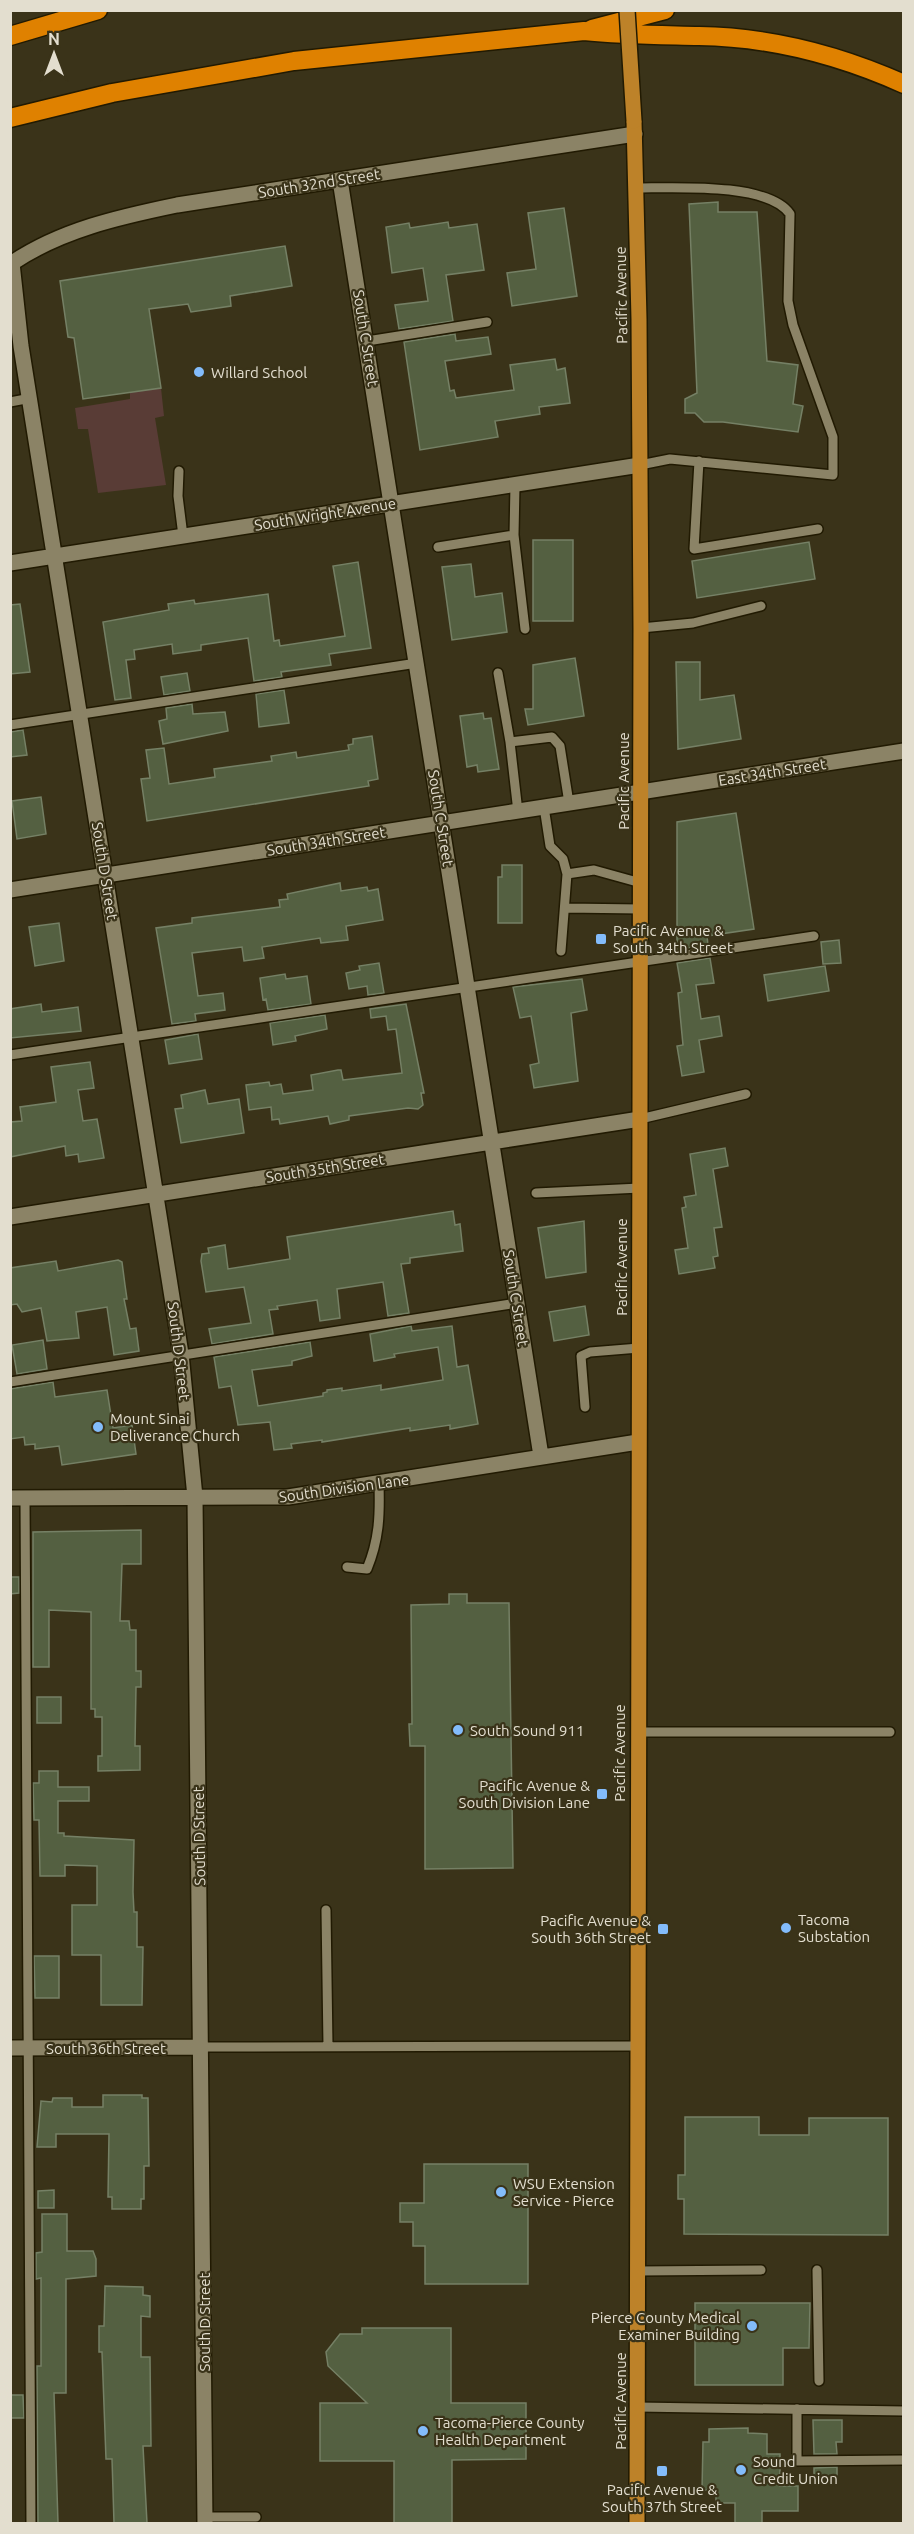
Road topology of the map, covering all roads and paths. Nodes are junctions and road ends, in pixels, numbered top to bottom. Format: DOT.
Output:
graph roads {
  1 [pos="98,10"];
  2 [pos="627,10"];
  3 [pos="665,10"];
  4 [pos="584,31"];
  5 [pos="10,36"];
  6 [pos="903,84"];
  7 [pos="10,118"];
  8 [pos="634,128"];
  9 [pos="340,180"];
  10 [pos="636,188"];
  11 [pos="12,263"];
  12 [pos="487,322"];
  13 [pos="367,341"];
  14 [pos="31,398"];
  15 [pos="10,402"];
  16 [pos="699,461"];
  17 [pos="640,465"];
  18 [pos="180,471"];
  19 [pos="515,485"];
  20 [pos="393,504"];
  21 [pos="818,529"];
  22 [pos="514,535"];
  23 [pos="183,536"];
  24 [pos="438,547"];
  25 [pos="56,555"];
  26 [pos="10,563"];
  27 [pos="761,606"];
  28 [pos="641,628"];
  29 [pos="525,629"];
  30 [pos="417,663"];
  31 [pos="498,673"];
  32 [pos="81,714"];
  33 [pos="10,725"];
  34 [pos="510,742"];
  35 [pos="903,752"];
  36 [pos="641,791"];
  37 [pos="569,803"];
  38 [pos="544,807"];
  39 [pos="518,812"];
  40 [pos="442,822"];
  41 [pos="567,874"];
  42 [pos="106,875"];
  43 [pos="641,883"];
  44 [pos="10,890"];
  45 [pos="565,908"];
  46 [pos="641,909"];
  47 [pos="814,936"];
  48 [pos="561,951"];
  49 [pos="641,961"];
  50 [pos="467,987"];
  51 [pos="131,1037"];
  52 [pos="10,1055"];
  53 [pos="746,1094"];
  54 [pos="640,1119"];
  55 [pos="491,1143"];
  56 [pos="640,1188"];
  57 [pos="536,1193"];
  58 [pos="156,1194"];
  59 [pos="10,1217"];
  60 [pos="517,1303"];
  61 [pos="639,1348"];
  62 [pos="181,1354"];
  63 [pos="10,1382"];
  64 [pos="585,1407"];
  65 [pos="638,1442"];
  66 [pos="541,1456"];
  67 [pos="379,1485"];
  68 [pos="195,1497"];
  69 [pos="18,1498"];
  70 [pos="347,1567"];
  71 [pos="638,1732"];
  72 [pos="890,1732"];
  73 [pos="326,1910"];
  74 [pos="328,2046"];
  75 [pos="638,2046"];
  76 [pos="10,2048"];
  77 [pos="28,2048"];
  78 [pos="202,2048"];
  79 [pos="761,2270"];
  80 [pos="817,2270"];
  81 [pos="638,2271"];
  82 [pos="819,2381"];
  83 [pos="638,2407"];
  84 [pos="797,2409"];
  85 [pos="903,2411"];
  86 [pos="903,2460"];
  87 [pos="256,2517"];
  88 [pos="205,2520"];
  89 [pos="31,2523"];
  90 [pos="637,2523"];
  1 -- 5 [label="highway"];
  2 -- 8 [label="main road, Pacific Avenue, bridge"];
  3 -- 4 [label="highway"];
  4 -- 6 [label="highway"];
  4 -- 7 [label="highway"];
  8 -- 9 [label="street, South 32nd Street"];
  8 -- 10 [label="main road, Pacific Avenue"];
  9 -- 11 [label="street, South 32nd Street"];
  9 -- 13 [label="street, South C Street"];
  10 -- 16 [label="lane"];
  10 -- 17 [label="main road, Pacific Avenue"];
  11 -- 14 [label="street, South D Street"];
  12 -- 13 [label="lane"];
  13 -- 20 [label="street, South C Street"];
  14 -- 15 [label="lane"];
  14 -- 25 [label="street, South D Street"];
  16 -- 17 [label="lane"];
  16 -- 21 [label="lane"];
  17 -- 19 [label="street, South Wright Avenue"];
  17 -- 28 [label="main road, Pacific Avenue"];
  18 -- 23 [label="lane"];
  19 -- 20 [label="street, South Wright Avenue"];
  19 -- 22 [label="lane"];
  20 -- 23 [label="street, South Wright Avenue"];
  20 -- 30 [label="street, South C Street"];
  22 -- 24 [label="lane"];
  22 -- 29 [label="lane"];
  23 -- 25 [label="street, South Wright Avenue"];
  25 -- 26 [label="street, South Wright Avenue"];
  25 -- 32 [label="street, South D Street"];
  27 -- 28 [label="lane"];
  28 -- 36 [label="main road, Pacific Avenue"];
  30 -- 32 [label="lane"];
  30 -- 40 [label="street, South C Street"];
  31 -- 34 [label="lane"];
  32 -- 33 [label="lane"];
  32 -- 42 [label="street, South D Street"];
  34 -- 37 [label="lane"];
  34 -- 39 [label="lane"];
  35 -- 36 [label="street, East 34th Street"];
  36 -- 37 [label="street, South 34th Street"];
  36 -- 43 [label="main road, Pacific Avenue"];
  37 -- 38 [label="street, South 34th Street"];
  38 -- 39 [label="street, South 34th Street"];
  38 -- 41 [label="lane"];
  39 -- 40 [label="street, South 34th Street"];
  40 -- 42 [label="street, South 34th Street"];
  40 -- 50 [label="street, South C Street"];
  41 -- 43 [label="lane"];
  41 -- 45 [label="lane"];
  42 -- 44 [label="street, South 34th Street"];
  42 -- 51 [label="street, South D Street"];
  43 -- 46 [label="main road, Pacific Avenue"];
  45 -- 46 [label="lane"];
  45 -- 48 [label="lane"];
  46 -- 49 [label="main road, Pacific Avenue"];
  47 -- 49 [label="lane"];
  49 -- 50 [label="lane"];
  49 -- 54 [label="main road, Pacific Avenue"];
  50 -- 51 [label="lane"];
  50 -- 55 [label="street, South C Street"];
  51 -- 52 [label="lane"];
  51 -- 58 [label="street, South D Street"];
  53 -- 54 [label="lane"];
  54 -- 55 [label="street, South 35th Street"];
  54 -- 56 [label="main road, Pacific Avenue"];
  55 -- 58 [label="street, South 35th Street"];
  55 -- 60 [label="street, South C Street"];
  56 -- 57 [label="lane"];
  56 -- 61 [label="main road, Pacific Avenue"];
  58 -- 59 [label="street, South 35th Street"];
  58 -- 62 [label="street, South D Street"];
  60 -- 62 [label="lane"];
  60 -- 66 [label="street, South C Street"];
  61 -- 64 [label="lane"];
  61 -- 65 [label="main road, Pacific Avenue"];
  62 -- 63 [label="lane"];
  62 -- 68 [label="street, South D Street"];
  65 -- 66 [label="street, South Division Lane"];
  65 -- 71 [label="main road, Pacific Avenue"];
  66 -- 67 [label="street, South Division Lane"];
  67 -- 68 [label="street, South Division Lane"];
  67 -- 70 [label="lane"];
  68 -- 69 [label="street, South Division Lane"];
  68 -- 78 [label="street, South D Street"];
  69 -- 77 [label="lane"];
  71 -- 72 [label="lane"];
  71 -- 75 [label="main road, Pacific Avenue"];
  73 -- 74 [label="lane"];
  74 -- 75 [label="lane"];
  74 -- 78 [label="lane"];
  75 -- 81 [label="main road, Pacific Avenue"];
  76 -- 77 [label="street, South 36th Street"];
  77 -- 78 [label="street, South 36th Street"];
  77 -- 89 [label="lane"];
  78 -- 88 [label="street, South D Street"];
  79 -- 81 [label="lane"];
  80 -- 82 [label="lane"];
  81 -- 83 [label="main road, Pacific Avenue"];
  83 -- 84 [label="lane"];
  83 -- 90 [label="main road, Pacific Avenue"];
  84 -- 85 [label="lane"];
  84 -- 86 [label="lane"];
  87 -- 88 [label="lane"];
}
